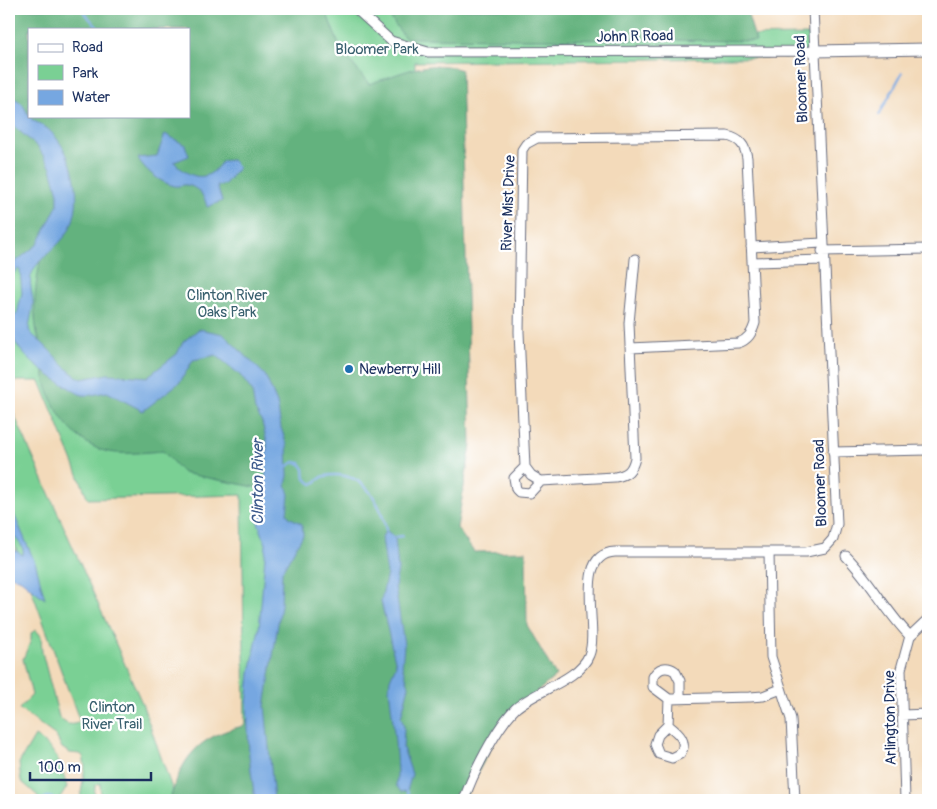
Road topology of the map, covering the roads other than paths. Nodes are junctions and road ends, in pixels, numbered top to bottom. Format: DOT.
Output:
graph roads {
  1 [pos="356,9"];
  2 [pos="813,9"];
  3 [pos="928,49"];
  4 [pos="814,51"];
  5 [pos="751,247"];
  6 [pos="928,249"];
  7 [pos="822,252"];
  8 [pos="635,258"];
  9 [pos="752,262"];
  10 [pos="630,348"];
  11 [pos="928,450"];
  12 [pos="833,452"];
  13 [pos="525,467"];
  14 [pos="541,481"];
  15 [pos="769,552"];
  16 [pos="846,556"];
  17 [pos="928,619"];
  18 [pos="910,636"];
  19 [pos="781,689"];
  20 [pos="680,698"];
  21 [pos="669,699"];
  22 [pos="928,714"];
  23 [pos="902,715"];
  24 [pos="668,725"];
  25 [pos="464,800"];
  26 [pos="795,800"];
  27 [pos="905,800"];
  1 -- 4 [label="street, John R Road"];
  2 -- 4 [label="street, Bloomer Road"];
  3 -- 4 [label="street, John R Road"];
  4 -- 7 [label="street, Bloomer Road"];
  5 -- 7 [label="street"];
  5 -- 9 [label="street, River Mist Drive"];
  5 -- 13 [label="street, River Mist Drive"];
  6 -- 7 [label="street"];
  7 -- 9 [label="street"];
  7 -- 12 [label="street, Bloomer Road"];
  8 -- 10 [label="street"];
  9 -- 10 [label="street, River Mist Drive"];
  10 -- 14 [label="street, River Mist Drive"];
  11 -- 12 [label="street"];
  12 -- 15 [label="street, Bloomer Road"];
  13 -- 14 [label="street"];
  13 -- 14 [label="street, River Mist Drive"];
  15 -- 19 [label="street"];
  15 -- 25 [label="street, Bloomer Road"];
  16 -- 18 [label="street"];
  17 -- 18 [label="street"];
  18 -- 23 [label="street, Arlington Drive"];
  19 -- 20 [label="street"];
  19 -- 26 [label="street"];
  20 -- 21 [label="street"];
  20 -- 21 [label="street"];
  21 -- 24 [label="street"];
  22 -- 23 [label="street"];
  23 -- 27 [label="street, Arlington Drive"];
}
